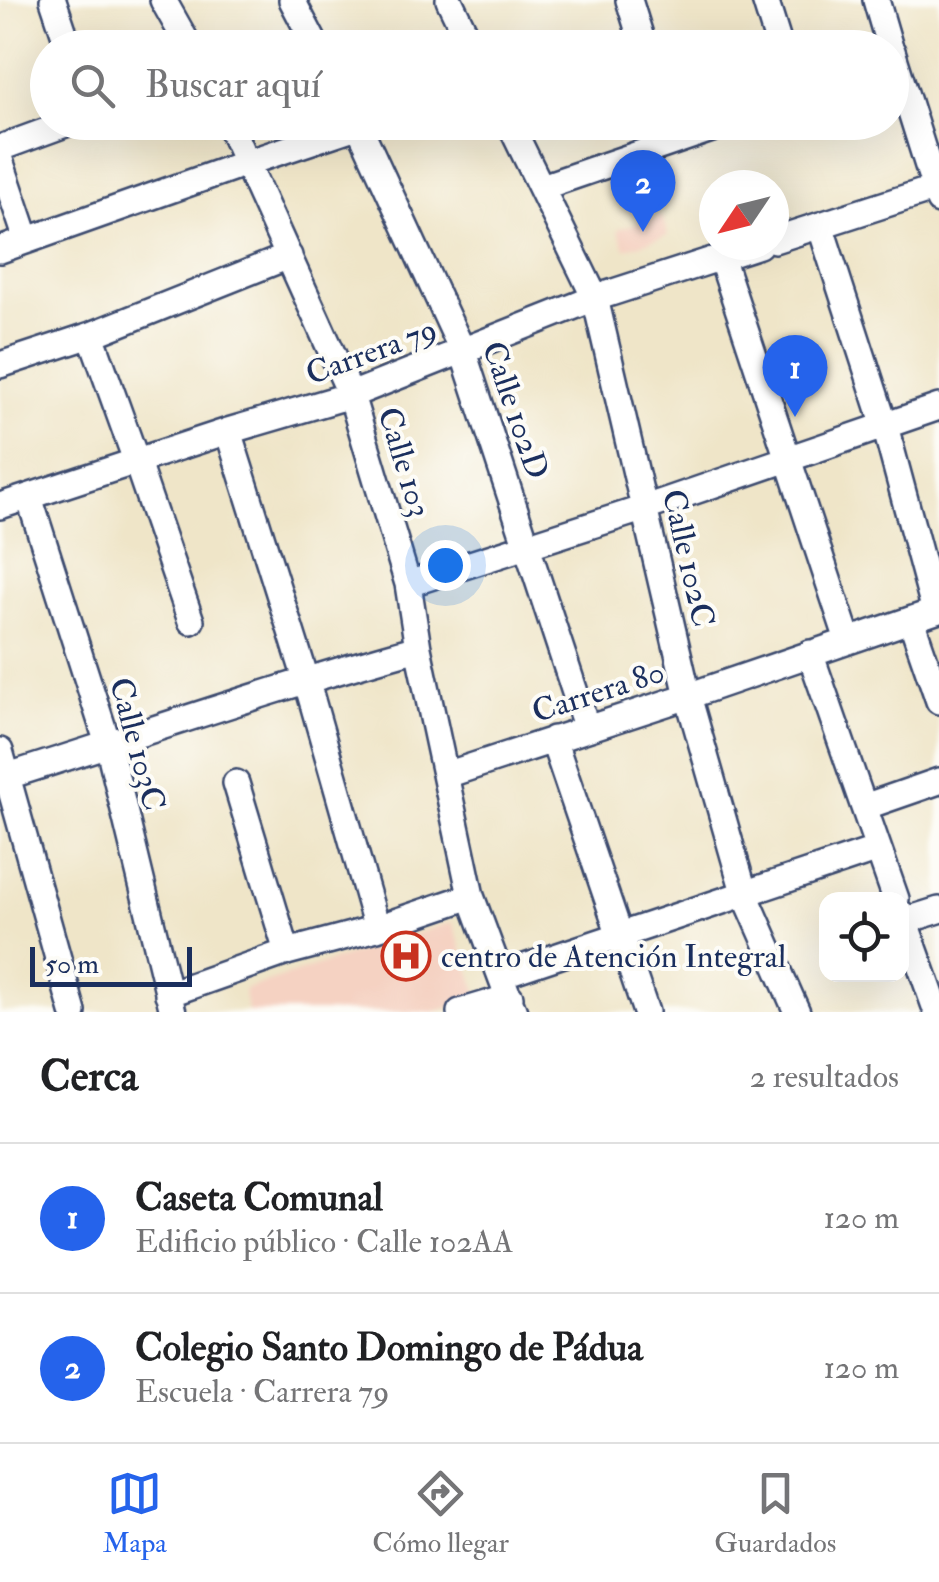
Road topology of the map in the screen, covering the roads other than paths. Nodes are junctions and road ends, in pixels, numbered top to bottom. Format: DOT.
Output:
graph roads {
  1 [pos="52,0"];
  2 [pos="162,0"];
  3 [pos="292,0"];
  4 [pos="449,0"];
  5 [pos="629,0"];
  6 [pos="765,0"];
  7 [pos="876,0"];
  8 [pos="62,30"];
  9 [pos="180,30"];
  10 [pos="308,30"];
  11 [pos="463,30"];
  12 [pos="638,30"];
  13 [pos="774,30"];
  14 [pos="884,30"];
  15 [pos="909,107"];
  16 [pos="30,137"];
  17 [pos="236,140"];
  18 [pos="313,140"];
  19 [pos="369,140"];
  20 [pos="518,140"];
  21 [pos="653,140"];
  22 [pos="0,148"];
  23 [pos="0,160"];
  24 [pos="246,162"];
  25 [pos="542,187"];
  26 [pos="938,192"];
  27 [pos="820,226"];
  28 [pos="789,235"];
  29 [pos="27,240"];
  30 [pos="0,250"];
  31 [pos="289,256"];
  32 [pos="715,260"];
  33 [pos="722,260"];
  34 [pos="594,298"];
  35 [pos="91,335"];
  36 [pos="464,352"];
  37 [pos="0,365"];
  38 [pos="351,395"];
  39 [pos="939,407"];
  40 [pos="885,426"];
  41 [pos="228,431"];
  42 [pos="788,460"];
  43 [pos="138,462"];
  44 [pos="29,497"];
  45 [pos="0,506"];
  46 [pos="645,508"];
  47 [pos="528,545"];
  48 [pos="408,584"];
  49 [pos="929,614"];
  50 [pos="190,622"];
  51 [pos="848,640"];
  52 [pos="418,648"];
  53 [pos="810,653"];
  54 [pos="306,679"];
  55 [pos="688,696"];
  56 [pos="939,701"];
  57 [pos="588,729"];
  58 [pos="553,739"];
  59 [pos="108,744"];
  60 [pos="4,763"];
  61 [pos="446,776"];
  62 [pos="939,781"];
  63 [pos="236,782"];
  64 [pos="864,807"];
  65 [pos="878,849"];
  66 [pos="744,892"];
  67 [pos="894,892"];
  68 [pos="470,896"];
  69 [pos="939,910"];
  70 [pos="909,912"];
  71 [pos="377,928"];
  72 [pos="909,935"];
  73 [pos="622,936"];
  74 [pos="287,952"];
  75 [pos="509,995"];
  76 [pos="171,1003"];
  77 [pos="469,1011"];
  78 [pos="73,1012"];
  79 [pos="646,1012"];
  80 [pos="797,1012"];
  81 [pos="936,1012"];
  1 -- 8 [label="street"];
  2 -- 9 [label="street"];
  3 -- 10 [label="street"];
  4 -- 11 [label="street"];
  5 -- 12 [label="street"];
  6 -- 13 [label="street"];
  7 -- 14 [label="street"];
  15 -- 26 [label="street"];
  16 -- 22 [label="street"];
  17 -- 24 [label="street, Calle 103"];
  18 -- 24 [label="street"];
  19 -- 36 [label="street, Calle 102D"];
  20 -- 25 [label="street, Calle 102C"];
  21 -- 25 [label="street"];
  23 -- 29 [label="street"];
  24 -- 29 [label="street"];
  24 -- 31 [label="street, Calle 103"];
  25 -- 34 [label="street, Calle 102C"];
  26 -- 27 [label="street"];
  27 -- 28 [label="street"];
  27 -- 40 [label="street"];
  29 -- 30 [label="street"];
  31 -- 35 [label="street"];
  31 -- 38 [label="street, Calle 103"];
  32 -- 34 [label="street, Carrera 79"];
  33 -- 42 [label="street"];
  34 -- 36 [label="street, Carrera 79"];
  34 -- 46 [label="street, Calle 102C"];
  35 -- 37 [label="street"];
  35 -- 43 [label="street"];
  36 -- 38 [label="street, Carrera 79"];
  36 -- 47 [label="street, Calle 102D"];
  38 -- 41 [label="street, Carrera 79"];
  38 -- 48 [label="street, Calle 103"];
  39 -- 40 [label="street"];
  40 -- 42 [label="street"];
  40 -- 49 [label="street"];
  41 -- 43 [label="street, Carrera 79"];
  41 -- 54 [label="street"];
  42 -- 46 [label="street"];
  42 -- 51 [label="street"];
  43 -- 44 [label="street, Carrera 79"];
  43 -- 50 [label="street"];
  44 -- 45 [label="street, Carrera 79"];
  44 -- 59 [label="street, Calle 103C"];
  46 -- 47 [label="street"];
  46 -- 55 [label="street, Calle 102C"];
  47 -- 48 [label="street"];
  47 -- 57 [label="street, Calle 102D"];
  48 -- 52 [label="street, Calle 103"];
  49 -- 51 [label="street, Carrera 80"];
  49 -- 56 [label="street"];
  51 -- 53 [label="street, Carrera 80"];
  52 -- 54 [label="street"];
  52 -- 61 [label="street, Calle 103"];
  53 -- 55 [label="street, Carrera 80"];
  53 -- 64 [label="street"];
  54 -- 59 [label="street"];
  54 -- 71 [label="street"];
  55 -- 57 [label="street, Carrera 80"];
  55 -- 66 [label="street, Calle 102C"];
  57 -- 58 [label="street, Carrera 80"];
  58 -- 61 [label="street, Carrera 80"];
  58 -- 73 [label="street"];
  59 -- 60 [label="street"];
  59 -- 76 [label="street, Calle 103C"];
  60 -- 78 [label="street"];
  61 -- 68 [label="street, Calle 103"];
  62 -- 64 [label="street"];
  63 -- 74 [label="street"];
  64 -- 65 [label="street"];
  65 -- 66 [label="street"];
  65 -- 67 [label="street"];
  66 -- 73 [label="street"];
  66 -- 80 [label="street, Calle 102C"];
  68 -- 71 [label="street"];
  68 -- 75 [label="street, Calle 103"];
  69 -- 70 [label="street"];
  71 -- 74 [label="street"];
  72 -- 81 [label="street"];
  73 -- 75 [label="street"];
  73 -- 79 [label="street"];
  74 -- 76 [label="street"];
  75 -- 77 [label="street"];
}
